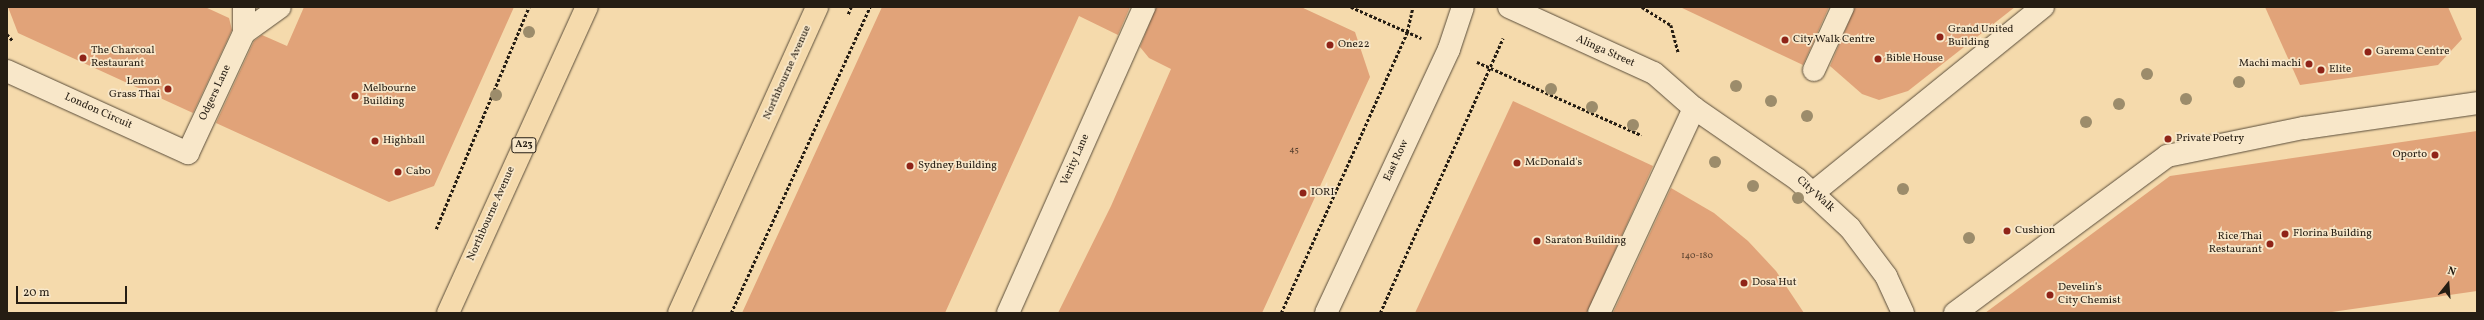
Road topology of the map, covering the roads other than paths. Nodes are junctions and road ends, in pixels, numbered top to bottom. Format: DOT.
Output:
graph roads {
  1 [pos="244,7"];
  2 [pos="280,7"];
  3 [pos="587,7"];
  4 [pos="817,7"];
  5 [pos="1144,7"];
  6 [pos="1463,7"];
  7 [pos="1843,7"];
  8 [pos="2043,7"];
  9 [pos="1512,9"];
  10 [pos="244,33"];
  11 [pos="1814,70"];
  12 [pos="7,71"];
  13 [pos="2477,103"];
  14 [pos="1694,108"];
  15 [pos="188,153"];
  16 [pos="1813,193"];
  17 [pos="448,313"];
  18 [pos="679,313"];
  19 [pos="1008,313"];
  20 [pos="1326,313"];
  21 [pos="1599,313"];
  22 [pos="1903,313"];
  23 [pos="1956,313"];
  1 -- 10 [label="street, Odgers Lane"];
  2 -- 10 [label="street, Odgers Lane"];
  3 -- 17 [label="highway, Northbourne Avenue / A23"];
  4 -- 18 [label="highway, Northbourne Avenue"];
  5 -- 19 [label="street, Verity Lane"];
  6 -- 20 [label="street, East Row"];
  7 -- 11 [label="street"];
  8 -- 16 [label="street"];
  9 -- 14 [label="street, Alinga Street"];
  10 -- 15 [label="street, Odgers Lane"];
  12 -- 15 [label="street, London Circuit"];
  13 -- 23 [label="street"];
  14 -- 16 [label="street, City Walk"];
  14 -- 21 [label="street"];
  16 -- 22 [label="street, City Walk"];
}
